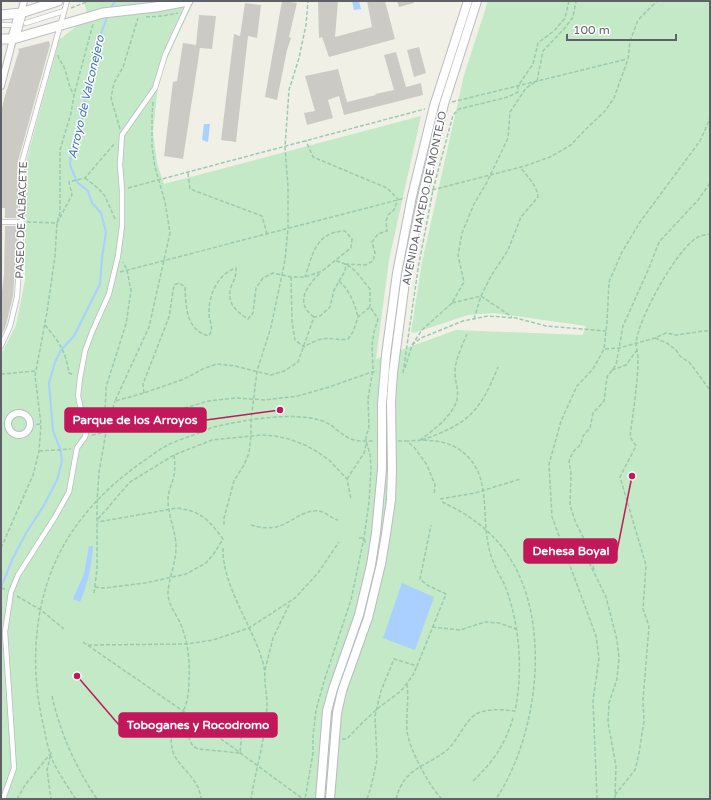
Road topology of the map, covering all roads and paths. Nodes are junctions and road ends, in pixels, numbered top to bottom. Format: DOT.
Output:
graph roads {
  1 [pos="24,1"];
  2 [pos="58,1"];
  3 [pos="67,1"];
  4 [pos="89,1"];
  5 [pos="189,1"];
  6 [pos="308,1"];
  7 [pos="468,1"];
  8 [pos="478,1"];
  9 [pos="569,1"];
  10 [pos="576,1"];
  11 [pos="64,11"];
  12 [pos="20,13"];
  13 [pos="99,13"];
  14 [pos="1,15"];
  15 [pos="138,18"];
  16 [pos="26,23"];
  17 [pos="1,25"];
  18 [pos="10,25"];
  19 [pos="60,25"];
  20 [pos="14,38"];
  21 [pos="1,39"];
  22 [pos="58,53"];
  23 [pos="628,59"];
  24 [pos="537,81"];
  25 [pos="1,86"];
  26 [pos="518,86"];
  27 [pos="444,89"];
  28 [pos="74,95"];
  29 [pos="153,102"];
  30 [pos="444,104"];
  31 [pos="434,106"];
  32 [pos="710,116"];
  33 [pos="122,135"];
  34 [pos="306,141"];
  35 [pos="285,147"];
  36 [pos="520,167"];
  37 [pos="188,173"];
  38 [pos="85,178"];
  39 [pos="159,180"];
  40 [pos="710,183"];
  41 [pos="122,190"];
  42 [pos="1,222"];
  43 [pos="22,222"];
  44 [pos="57,223"];
  45 [pos="120,231"];
  46 [pos="267,234"];
  47 [pos="710,234"];
  48 [pos="118,250"];
  49 [pos="335,261"];
  50 [pos="346,264"];
  51 [pos="322,271"];
  52 [pos="282,275"];
  53 [pos="291,277"];
  54 [pos="305,277"];
  55 [pos="339,281"];
  56 [pos="481,296"];
  57 [pos="452,303"];
  58 [pos="370,307"];
  59 [pos="314,317"];
  60 [pos="358,317"];
  61 [pos="514,318"];
  62 [pos="474,319"];
  63 [pos="44,325"];
  64 [pos="606,331"];
  65 [pos="710,331"];
  66 [pos="467,334"];
  67 [pos="655,338"];
  68 [pos="636,343"];
  69 [pos="412,345"];
  70 [pos="1,346"];
  71 [pos="304,347"];
  72 [pos="619,348"];
  73 [pos="604,349"];
  74 [pos="637,350"];
  75 [pos="498,367"];
  76 [pos="612,370"];
  77 [pos="36,371"];
  78 [pos="257,371"];
  79 [pos="372,372"];
  80 [pos="1,374"];
  81 [pos="80,378"];
  82 [pos="710,390"];
  83 [pos="144,393"];
  84 [pos="253,400"];
  85 [pos="115,401"];
  86 [pos="110,418"];
  87 [pos="251,420"];
  88 [pos="41,424"];
  89 [pos="30,425"];
  90 [pos="4,426"];
  91 [pos="106,432"];
  92 [pos="251,436"];
  93 [pos="85,437"];
  94 [pos="420,440"];
  95 [pos="366,441"];
  96 [pos="382,441"];
  97 [pos="392,441"];
  98 [pos="407,441"];
  99 [pos="67,450"];
  100 [pos="38,451"];
  101 [pos="174,455"];
  102 [pos="347,479"];
  103 [pos="520,479"];
  104 [pos="483,490"];
  105 [pos="434,495"];
  106 [pos="440,498"];
  107 [pos="97,500"];
  108 [pos="351,500"];
  109 [pos="442,502"];
  110 [pos="168,510"];
  111 [pos="98,520"];
  112 [pos="338,520"];
  113 [pos="224,525"];
  114 [pos="251,525"];
  115 [pos="431,525"];
  116 [pos="486,531"];
  117 [pos="340,542"];
  118 [pos="1,548"];
  119 [pos="223,548"];
  120 [pos="172,577"];
  121 [pos="95,587"];
  122 [pos="11,592"];
  123 [pos="94,593"];
  124 [pos="290,603"];
  125 [pos="41,610"];
  126 [pos="432,627"];
  127 [pos="250,628"];
  128 [pos="516,628"];
  129 [pos="64,629"];
  130 [pos="83,642"];
  131 [pos="187,644"];
  132 [pos="88,645"];
  133 [pos="417,666"];
  134 [pos="265,672"];
  135 [pos="407,684"];
  136 [pos="52,696"];
  137 [pos="377,708"];
  138 [pos="183,711"];
  139 [pos="190,717"];
  140 [pos="513,718"];
  141 [pos="334,740"];
  142 [pos="240,752"];
  143 [pos="51,753"];
  144 [pos="421,765"];
  145 [pos="258,766"];
  146 [pos="472,781"];
  147 [pos="615,795"];
  148 [pos="3,799"];
  149 [pos="17,799"];
  150 [pos="51,799"];
  151 [pos="76,799"];
  152 [pos="97,799"];
  153 [pos="201,799"];
  154 [pos="251,799"];
  155 [pos="304,799"];
  156 [pos="320,799"];
  157 [pos="330,799"];
  158 [pos="367,799"];
  159 [pos="396,799"];
  160 [pos="442,799"];
  161 [pos="496,799"];
  162 [pos="597,799"];
  163 [pos="615,799"];
  1 -- 12 [label="street"];
  2 -- 12 [label="main road"];
  3 -- 11 [label="street, PASEO DE ALBACETE"];
  4 -- 11 [label="path"];
  5 -- 13 [label="main road, bridge"];
  5 -- 33 [label="street"];
  6 -- 35 [label="path"];
  7 -- 27 [label="street"];
  8 -- 27 [label="street, AVENIDA HAYEDO DE MONTEJO"];
  9 -- 26 [label="path"];
  10 -- 24 [label="path"];
  11 -- 16 [label="street"];
  11 -- 19 [label="street, PASEO DE ALBACETE"];
  12 -- 14 [label="main road"];
  12 -- 20 [label="street"];
  13 -- 19 [label="main road"];
  13 -- 28 [label="path"];
  15 -- 33 [label="path"];
  17 -- 18 [label="street"];
  19 -- 20 [label="main road"];
  19 -- 43 [label="street, PASEO DE ALBACETE"];
  20 -- 21 [label="main road"];
  20 -- 25 [label="street"];
  22 -- 28 [label="path"];
  23 -- 24 [label="path"];
  24 -- 26 [label="path"];
  24 -- 57 [label="path"];
  26 -- 30 [label="path"];
  26 -- 69 [label="path"];
  27 -- 30 [label="street, AVENIDA HAYEDO DE MONTEJO"];
  27 -- 31 [label="street"];
  28 -- 44 [label="path"];
  29 -- 39 [label="path"];
  30 -- 97 [label="street, AVENIDA HAYEDO DE MONTEJO"];
  31 -- 34 [label="path"];
  31 -- 96 [label="street"];
  32 -- 64 [label="path"];
  33 -- 38 [label="path"];
  33 -- 41 [label="street"];
  34 -- 35 [label="path"];
  34 -- 50 [label="path"];
  35 -- 37 [label="path"];
  35 -- 52 [label="path"];
  36 -- 56 [label="path"];
  37 -- 39 [label="path"];
  37 -- 46 [label="path"];
  38 -- 44 [label="path"];
  38 -- 45 [label="path"];
  39 -- 41 [label="path"];
  39 -- 85 [label="path"];
  40 -- 72 [label="path"];
  41 -- 45 [label="street"];
  42 -- 43 [label="street"];
  43 -- 44 [label="path"];
  43 -- 70 [label="street, PASEO DE ALBACETE"];
  44 -- 63 [label="path"];
  45 -- 48 [label="street"];
  47 -- 68 [label="path"];
  48 -- 81 [label="street"];
  48 -- 86 [label="path"];
  49 -- 50 [label="path"];
  49 -- 51 [label="path"];
  49 -- 54 [label="path"];
  50 -- 55 [label="path"];
  50 -- 58 [label="path"];
  51 -- 54 [label="path"];
  51 -- 59 [label="path"];
  52 -- 53 [label="path"];
  52 -- 78 [label="path"];
  52 -- 83 [label="path"];
  53 -- 54 [label="path"];
  53 -- 71 [label="path"];
  55 -- 59 [label="path"];
  55 -- 60 [label="path"];
  56 -- 57 [label="path"];
  56 -- 61 [label="path"];
  56 -- 62 [label="path"];
  57 -- 69 [label="path"];
  58 -- 60 [label="path"];
  58 -- 79 [label="path"];
  59 -- 71 [label="path"];
  60 -- 71 [label="path"];
  61 -- 62 [label="path"];
  61 -- 64 [label="path"];
  62 -- 69 [label="path"];
  63 -- 77 [label="path"];
  63 -- 81 [label="path"];
  64 -- 73 [label="path"];
  65 -- 67 [label="path"];
  66 -- 94 [label="path"];
  67 -- 68 [label="path"];
  67 -- 82 [label="path"];
  68 -- 72 [label="path"];
  68 -- 74 [label="path"];
  71 -- 78 [label="path"];
  72 -- 73 [label="path"];
  72 -- 76 [label="path"];
  73 -- 162 [label="path"];
  74 -- 76 [label="path"];
  74 -- 147 [label="path"];
  75 -- 94 [label="path"];
  76 -- 147 [label="path"];
  77 -- 80 [label="path"];
  77 -- 88 [label="path"];
  78 -- 83 [label="path"];
  78 -- 84 [label="path"];
  79 -- 84 [label="path"];
  79 -- 95 [label="path"];
  81 -- 93 [label="street"];
  83 -- 85 [label="path"];
  84 -- 87 [label="path"];
  84 -- 91 [label="path"];
  85 -- 86 [label="path"];
  86 -- 91 [label="path"];
  87 -- 92 [label="path"];
  87 -- 95 [label="path"];
  87 -- 107 [label="path"];
  88 -- 89 [label="path"];
  88 -- 100 [label="path"];
  89 -- 90 [label="street"];
  89 -- 90 [label="street"];
  91 -- 93 [label="path"];
  91 -- 107 [label="path"];
  92 -- 101 [label="path"];
  92 -- 102 [label="path"];
  92 -- 113 [label="path"];
  93 -- 122 [label="street"];
  94 -- 98 [label="path"];
  94 -- 104 [label="path"];
  95 -- 96 [label="path"];
  95 -- 102 [label="path"];
  95 -- 155 [label="path"];
  96 -- 156 [label="street"];
  97 -- 98 [label="path"];
  97 -- 141 [label="street, AVENIDA HAYEDO DE MONTEJO"];
  98 -- 105 [label="path"];
  99 -- 100 [label="path"];
  100 -- 118 [label="path"];
  101 -- 110 [label="path"];
  101 -- 111 [label="path"];
  102 -- 108 [label="path"];
  103 -- 104 [label="path"];
  104 -- 106 [label="path"];
  104 -- 116 [label="path"];
  107 -- 111 [label="path"];
  107 -- 125 [label="path"];
  109 -- 116 [label="path"];
  110 -- 111 [label="path"];
  110 -- 120 [label="path"];
  110 -- 120 [label="path"];
  111 -- 121 [label="path"];
  112 -- 114 [label="path"];
  115 -- 126 [label="path"];
  116 -- 128 [label="path"];
  116 -- 161 [label="path"];
  117 -- 124 [label="path"];
  119 -- 127 [label="path"];
  120 -- 121 [label="path"];
  120 -- 131 [label="path"];
  121 -- 123 [label="path"];
  122 -- 125 [label="path"];
  122 -- 148 [label="street"];
  124 -- 127 [label="path"];
  124 -- 134 [label="path"];
  125 -- 129 [label="path"];
  125 -- 143 [label="path"];
  126 -- 128 [label="path"];
  126 -- 133 [label="path"];
  127 -- 131 [label="path"];
  127 -- 134 [label="path"];
  128 -- 144 [label="path"];
  130 -- 132 [label="path"];
  131 -- 132 [label="path"];
  131 -- 138 [label="path"];
  132 -- 138 [label="path"];
  133 -- 135 [label="path"];
  133 -- 137 [label="path"];
  134 -- 145 [label="path"];
  135 -- 137 [label="path"];
  135 -- 144 [label="path"];
  136 -- 152 [label="path"];
  137 -- 141 [label="path"];
  137 -- 158 [label="path"];
  138 -- 139 [label="path"];
  138 -- 153 [label="path"];
  139 -- 142 [label="path"];
  139 -- 142 [label="path"];
  139 -- 142 [label="path"];
  140 -- 146 [label="path"];
  141 -- 157 [label="street, AVENIDA HAYEDO DE MONTEJO"];
  142 -- 145 [label="path"];
  143 -- 149 [label="path"];
  143 -- 150 [label="path"];
  143 -- 151 [label="path"];
  144 -- 159 [label="path"];
  144 -- 160 [label="path"];
  145 -- 154 [label="path"];
  145 -- 155 [label="path"];
  147 -- 163 [label="path"];
}
